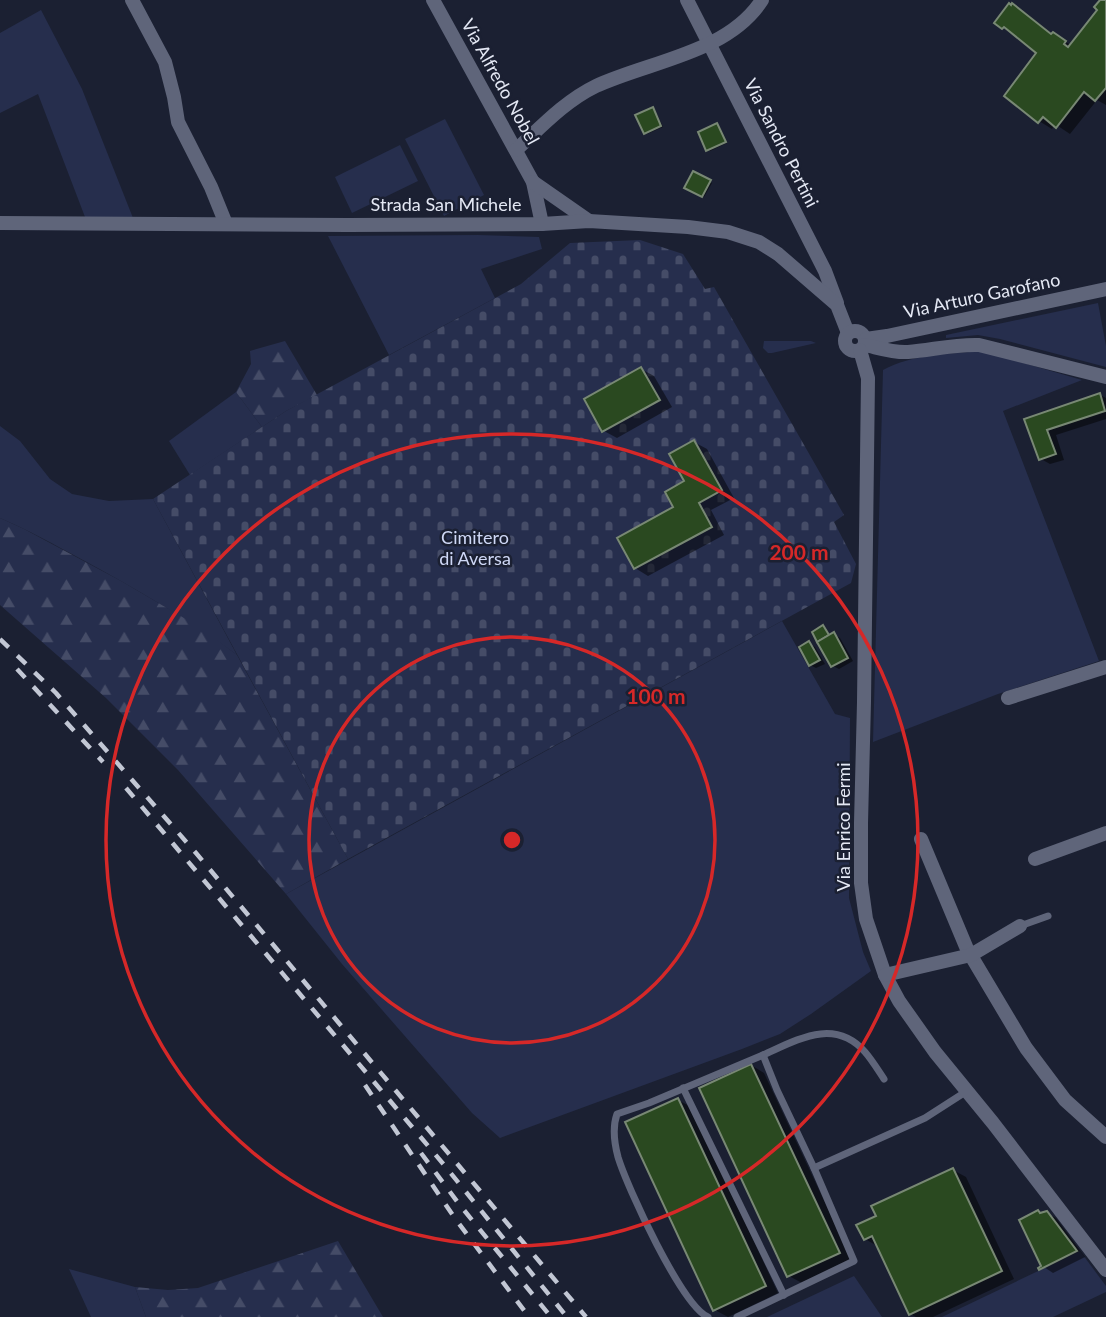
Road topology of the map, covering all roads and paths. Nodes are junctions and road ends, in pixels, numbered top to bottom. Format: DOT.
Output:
graph roads {
  1 [pos="132,0"];
  2 [pos="433,0"];
  3 [pos="687,0"];
  4 [pos="762,0"];
  5 [pos="710,44"];
  6 [pos="516,150"];
  7 [pos="533,183"];
  8 [pos="589,221"];
  9 [pos="0,223"];
  10 [pos="226,224"];
  11 [pos="542,224"];
  12 [pos="1106,289"];
  13 [pos="837,305"];
  14 [pos="863,345"];
  15 [pos="1106,377"];
  16 [pos="1106,667"];
  17 [pos="1008,698"];
  18 [pos="1106,833"];
  19 [pos="921,839"];
  20 [pos="1035,859"];
  21 [pos="1048,916"];
  22 [pos="1020,926"];
  23 [pos="971,956"];
  24 [pos="886,975"];
  25 [pos="762,1055"];
  26 [pos="884,1079"];
  27 [pos="683,1088"];
  28 [pos="967,1091"];
  29 [pos="1106,1138"];
  30 [pos="814,1168"];
  31 [pos="1106,1270"];
  32 [pos="784,1295"];
  33 [pos="708,1317"];
  34 [pos="737,1317"];
  1 -- 10 [label="street"];
  2 -- 6 [label="street, Via Alfredo Nobel"];
  3 -- 5 [label="street, Via Sandro Pertini"];
  4 -- 5 [label="street"];
  5 -- 6 [label="street"];
  5 -- 13 [label="street, Via Sandro Pertini"];
  6 -- 7 [label="street, Via Alfredo Nobel"];
  7 -- 8 [label="street, Via Alfredo Nobel"];
  7 -- 11 [label="street, Via Alfredo Nobel"];
  8 -- 11 [label="street, Strada San Michele"];
  8 -- 13 [label="street, Strada San Michele"];
  9 -- 10 [label="street, Strada San Michele"];
  10 -- 11 [label="street, Strada San Michele"];
  12 -- 14 [label="street, Via Arturo Garofano"];
  13 -- 14 [label="street, Strada San Michele"];
  14 -- 15 [label="street"];
  14 -- 24 [label="street, Via Enrico Fermi"];
  16 -- 17 [label="street"];
  18 -- 20 [label="street"];
  19 -- 23 [label="street"];
  21 -- 22 [label="lane"];
  22 -- 23 [label="street"];
  23 -- 24 [label="street"];
  23 -- 29 [label="street"];
  24 -- 28 [label="street, Via Enrico Fermi"];
  25 -- 26 [label="lane"];
  25 -- 27 [label="lane"];
  25 -- 30 [label="lane"];
  27 -- 32 [label="lane"];
  27 -- 33 [label="lane"];
  28 -- 30 [label="lane"];
  28 -- 31 [label="street, Via Enrico Fermi"];
  30 -- 32 [label="lane"];
  32 -- 34 [label="lane"];
}
